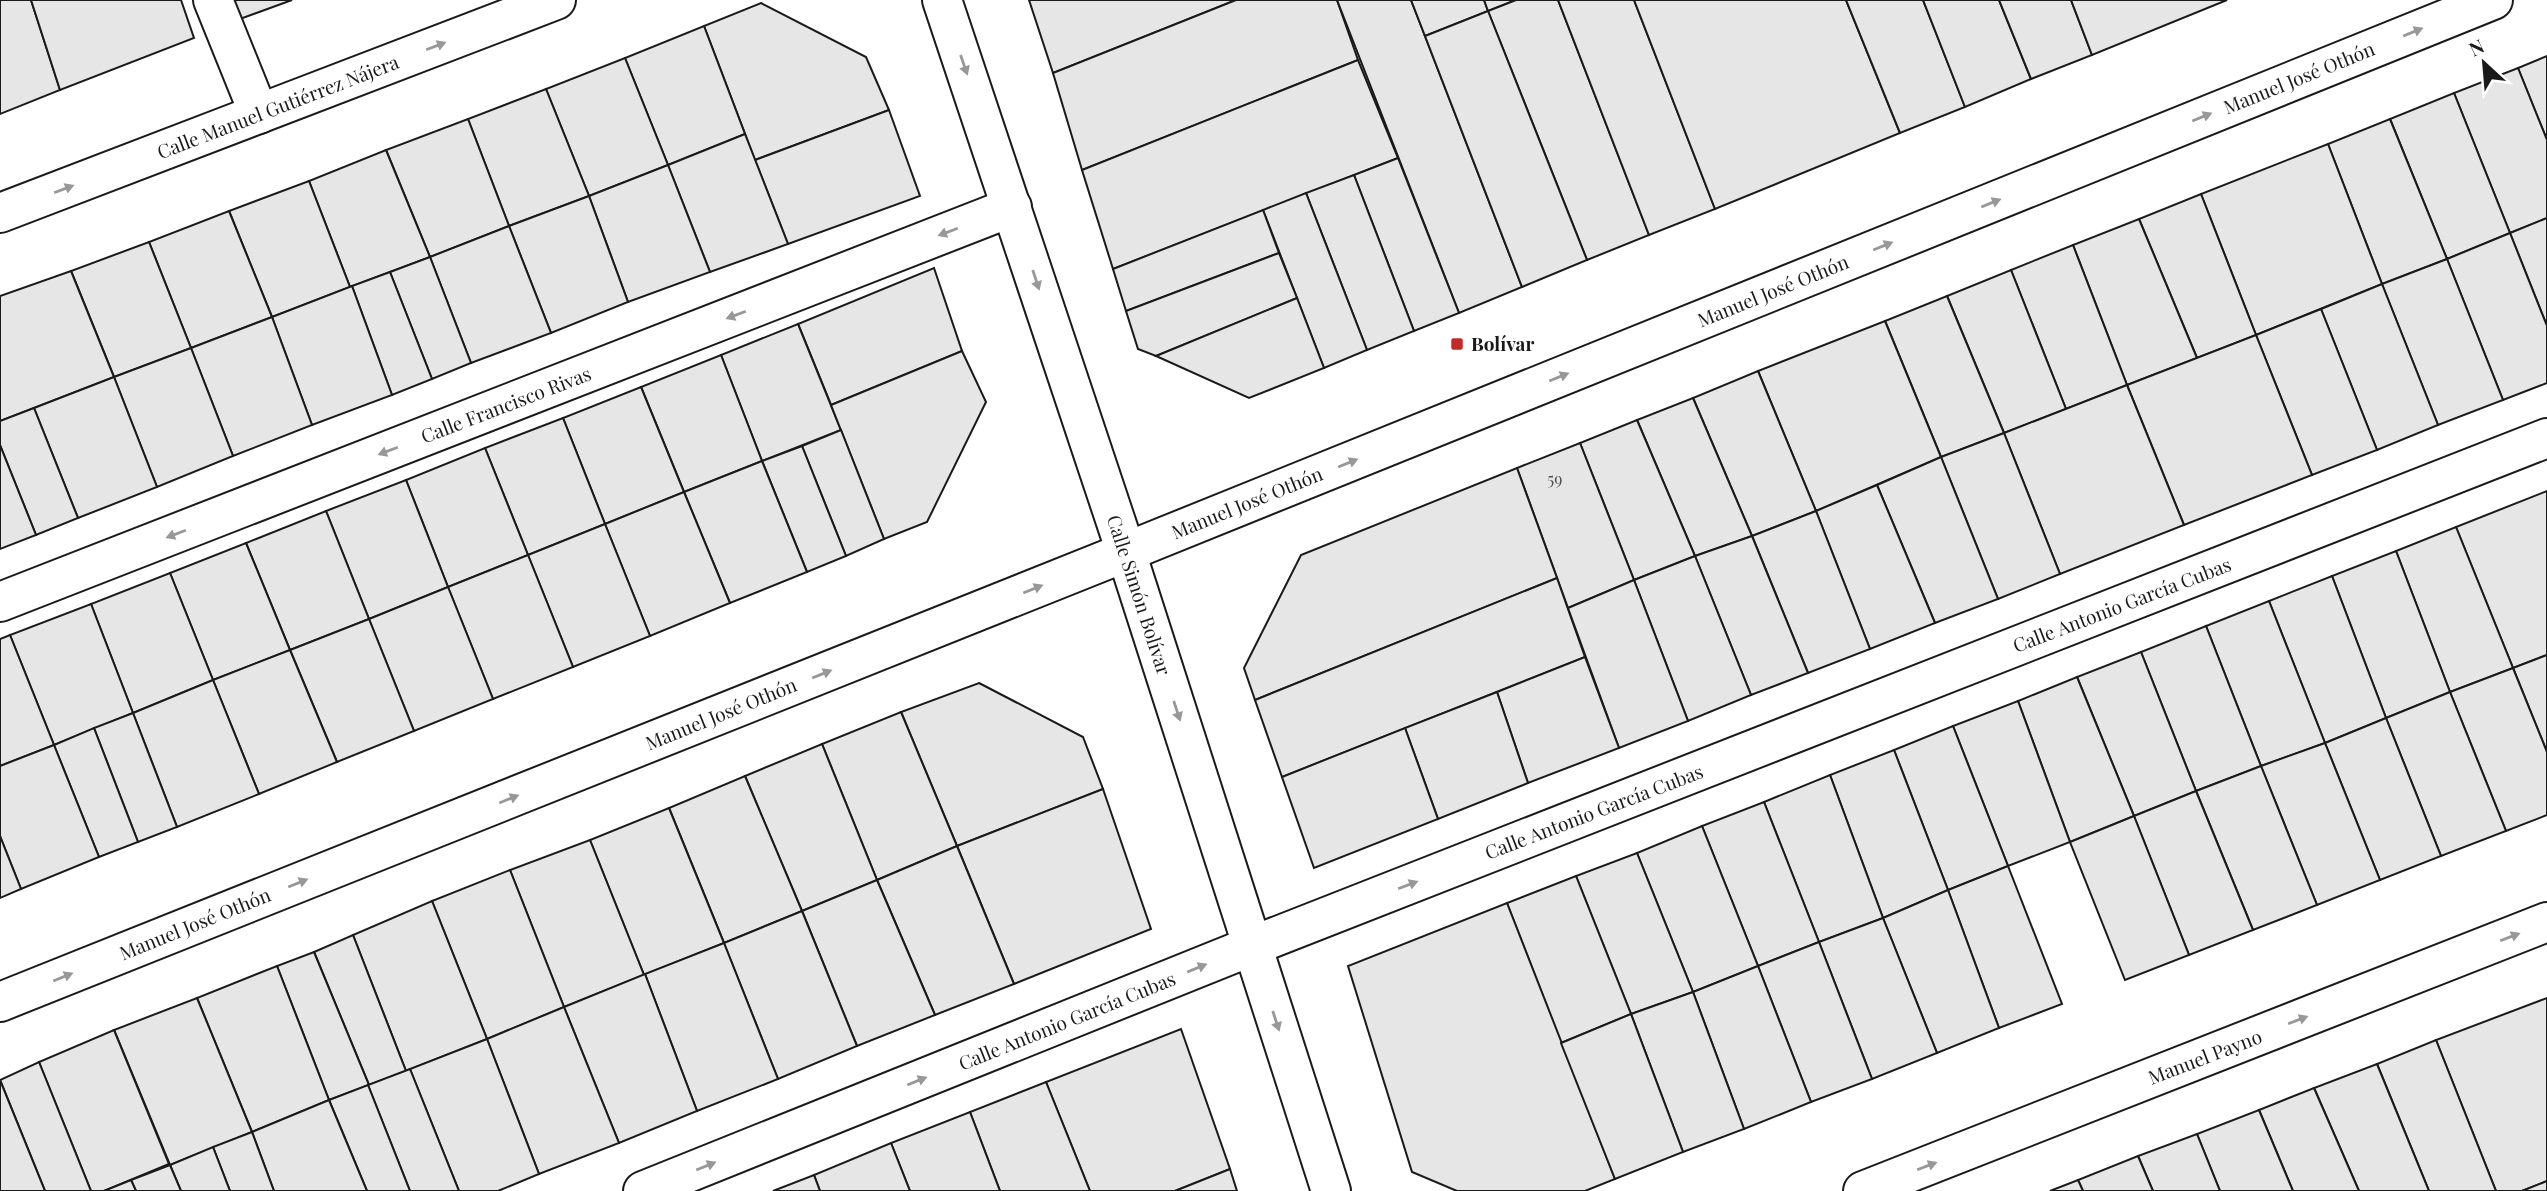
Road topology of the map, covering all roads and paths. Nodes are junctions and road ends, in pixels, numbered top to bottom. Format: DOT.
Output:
graph roads {
  1 [pos="213,0"];
  2 [pos="556,0"];
  3 [pos="942,0"];
  4 [pos="2493,0"];
  5 [pos="260,114"];
  6 [pos="1012,207"];
  7 [pos="0,214"];
  8 [pos="2547,438"];
  9 [pos="1126,552"];
  10 [pos="0,602"];
  11 [pos="2547,922"];
  12 [pos="1252,946"];
  13 [pos="0,1002"];
  14 [pos="643,1191"];
  15 [pos="1331,1191"];
  16 [pos="1863,1191"];
  1 -- 5 [label="street"];
  5 -- 2 [label="street, Calle Manuel Gutiérrez Nájera, one-way"];
  3 -- 6 [label="street, Calle Simón Bolívar, one-way"];
  9 -- 4 [label="street, Manuel José Othón, one-way"];
  7 -- 5 [label="street, Calle Manuel Gutiérrez Nájera, one-way"];
  6 -- 9 [label="street, Calle Simón Bolívar, one-way"];
  6 -- 10 [label="street, Calle Francisco Rivas, one-way"];
  12 -- 8 [label="street, Calle Antonio García Cubas, one-way"];
  9 -- 12 [label="street, Calle Simón Bolívar, one-way"];
  13 -- 9 [label="street, Manuel José Othón, one-way"];
  16 -- 11 [label="street, Manuel Payno, one-way"];
  14 -- 12 [label="street, Calle Antonio García Cubas, one-way"];
  12 -- 15 [label="street, Calle Simón Bolívar, one-way"];
}
